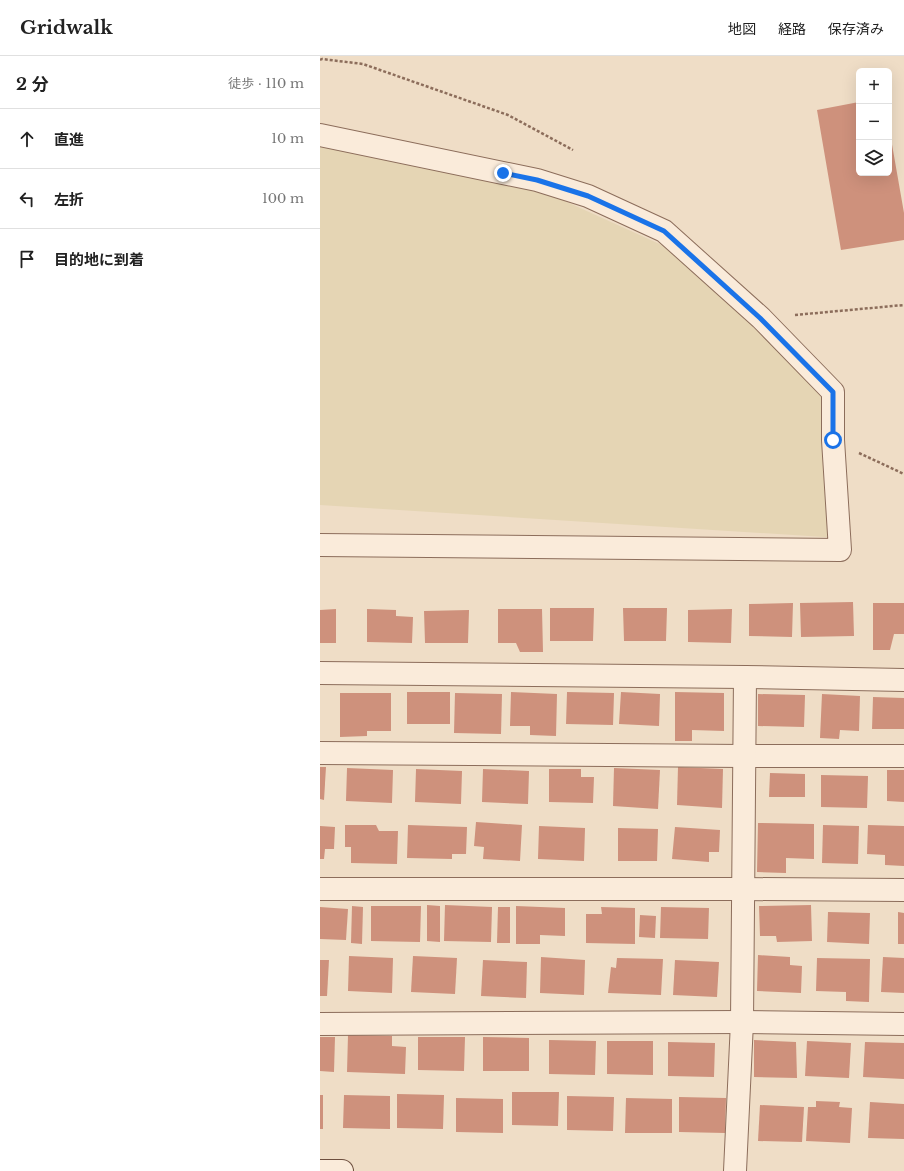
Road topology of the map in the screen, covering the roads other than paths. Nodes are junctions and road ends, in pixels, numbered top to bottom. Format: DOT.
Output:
graph roads {
  1 [pos="320,135"];
  2 [pos="320,545"];
  3 [pos="320,673"];
  4 [pos="745,677"];
  5 [pos="904,680"];
  6 [pos="320,753"];
  7 [pos="744,756"];
  8 [pos="904,756"];
  9 [pos="742,888"];
  10 [pos="320,889"];
  11 [pos="904,890"];
  12 [pos="742,1022"];
  13 [pos="320,1024"];
  14 [pos="904,1024"];
  15 [pos="320,1171"];
  16 [pos="342,1171"];
  17 [pos="735,1171"];
  1 -- 2 [label="street"];
  3 -- 4 [label="street"];
  4 -- 5 [label="street"];
  4 -- 7 [label="street"];
  6 -- 7 [label="street"];
  7 -- 8 [label="street"];
  7 -- 9 [label="street"];
  9 -- 10 [label="street"];
  9 -- 11 [label="street"];
  9 -- 12 [label="street"];
  12 -- 13 [label="street"];
  12 -- 14 [label="street"];
  12 -- 17 [label="street"];
  15 -- 16 [label="street"];
}
